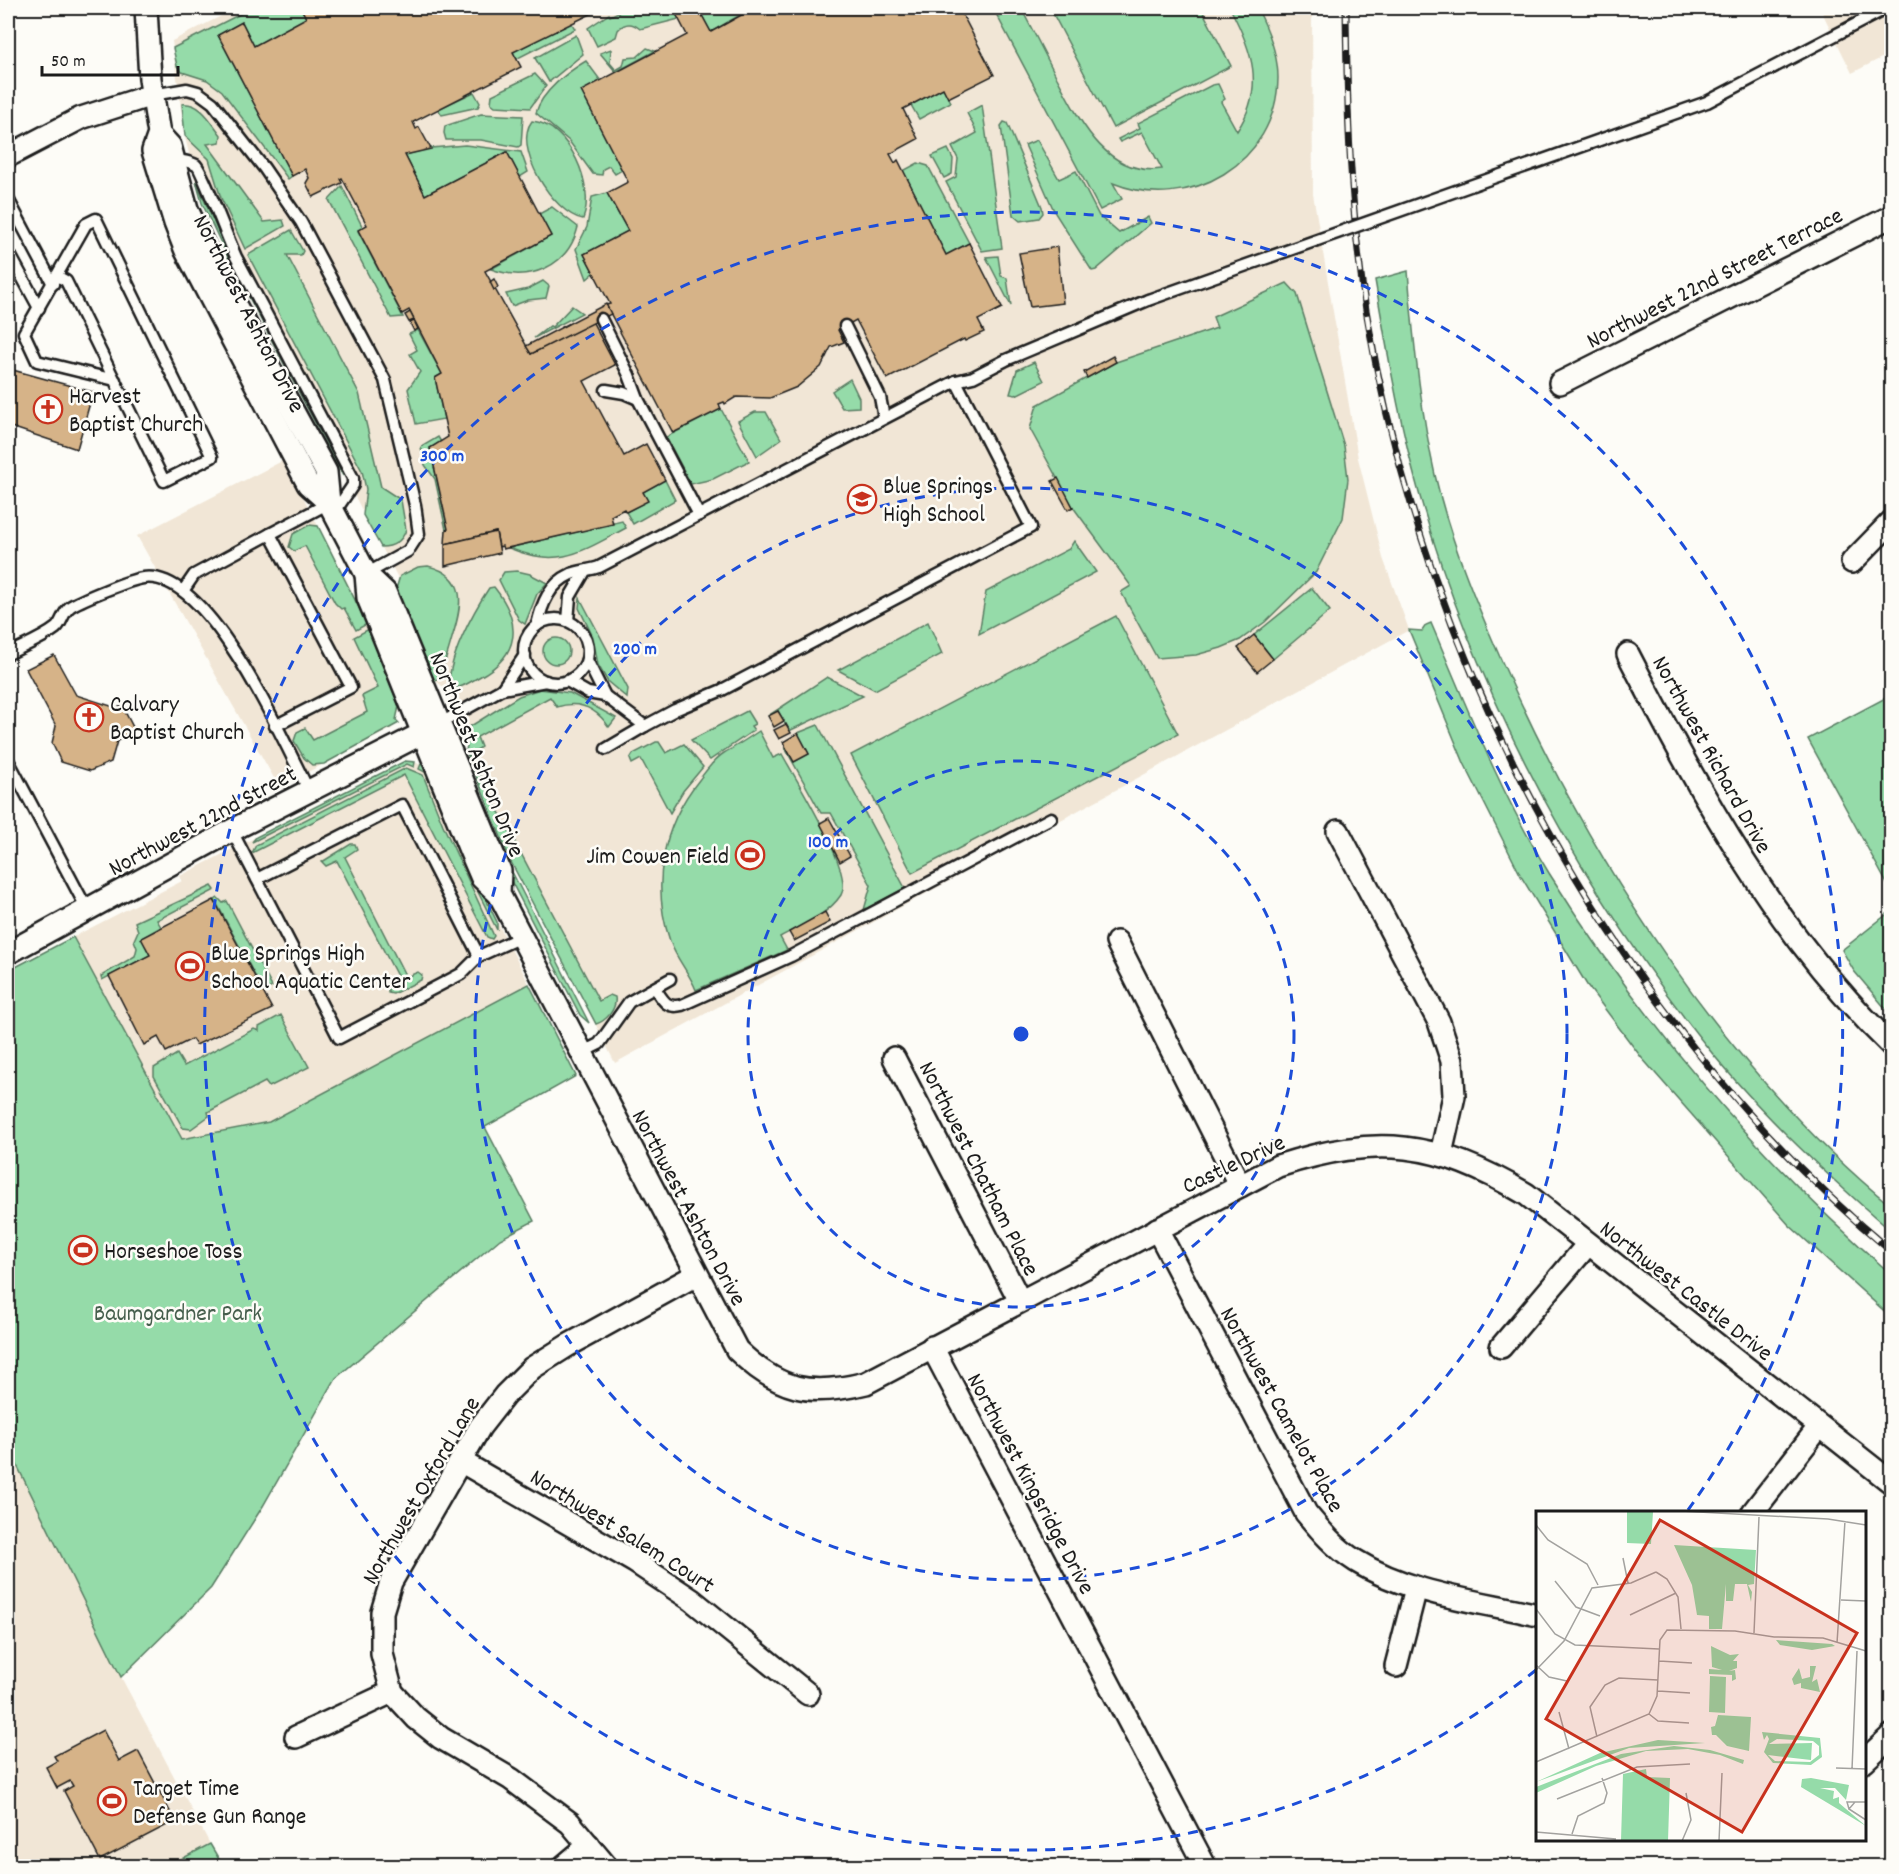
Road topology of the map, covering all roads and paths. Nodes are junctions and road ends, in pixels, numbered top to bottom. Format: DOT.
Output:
graph roads {
  1 [pos="146,8"];
  2 [pos="1888,8"];
  3 [pos="152,95"];
  4 [pos="159,134"];
  5 [pos="8,156"];
  6 [pos="8,199"];
  7 [pos="1892,216"];
  8 [pos="8,251"];
  9 [pos="55,280"];
  10 [pos="39,308"];
  11 [pos="601,319"];
  12 [pos="845,326"];
  13 [pos="116,380"];
  14 [pos="956,381"];
  15 [pos="1560,383"];
  16 [pos="606,390"];
  17 [pos="638,399"];
  18 [pos="884,418"];
  19 [pos="331,508"];
  20 [pos="699,515"];
  21 [pos="1892,521"];
  22 [pos="270,534"];
  23 [pos="1851,562"];
  24 [pos="584,573"];
  25 [pos="366,574"];
  26 [pos="183,591"];
  27 [pos="568,621"];
  28 [pos="537,625"];
  29 [pos="8,654"];
  30 [pos="1628,654"];
  31 [pos="525,655"];
  32 [pos="587,660"];
  33 [pos="546,681"];
  34 [pos="567,681"];
  35 [pos="502,689"];
  36 [pos="605,696"];
  37 [pos="275,726"];
  38 [pos="645,726"];
  39 [pos="430,729"];
  40 [pos="606,749"];
  41 [pos="8,760"];
  42 [pos="309,791"];
  43 [pos="1051,818"];
  44 [pos="231,831"];
  45 [pos="1338,831"];
  46 [pos="257,879"];
  47 [pos="89,911"];
  48 [pos="522,937"];
  49 [pos="1118,942"];
  50 [pos="8,953"];
  51 [pos="479,956"];
  52 [pos="670,979"];
  53 [pos="655,988"];
  54 [pos="1892,1046"];
  55 [pos="581,1053"];
  56 [pos="894,1058"];
  57 [pos="1441,1154"];
  58 [pos="1240,1186"];
  59 [pos="1157,1229"];
  60 [pos="1588,1244"];
  61 [pos="696,1275"];
  62 [pos="1020,1301"];
  63 [pos="932,1347"];
  64 [pos="1501,1347"];
  65 [pos="1819,1427"];
  66 [pos="462,1462"];
  67 [pos="1892,1483"];
  68 [pos="1754,1511"];
  69 [pos="1416,1587"];
  70 [pos="1536,1615"];
  71 [pos="1396,1666"];
  72 [pos="393,1692"];
  73 [pos="808,1694"];
  74 [pos="1892,1735"];
  75 [pos="296,1737"];
  76 [pos="1866,1759"];
  77 [pos="589,1845"];
  78 [pos="564,1866"];
  79 [pos="606,1866"];
  80 [pos="1205,1866"];
  1 -- 3 [label="street, Northwest Ashton Drive"];
  2 -- 14 [label="lane, bridge"];
  3 -- 4 [label="street, Northwest Ashton Drive"];
  3 -- 5 [label="street"];
  3 -- 25 [label="lane"];
  4 -- 19 [label="street, Northwest Ashton Drive"];
  4 -- 19 [label="street, Northwest Ashton Drive"];
  6 -- 9 [label="lane"];
  7 -- 15 [label="street, Northwest 22nd Street Terrace"];
  8 -- 10 [label="lane"];
  9 -- 10 [label="lane"];
  9 -- 13 [label="lane"];
  9 -- 13 [label="lane"];
  10 -- 13 [label="lane"];
  11 -- 17 [label="lane"];
  12 -- 18 [label="lane"];
  14 -- 18 [label="lane"];
  14 -- 38 [label="lane"];
  16 -- 17 [label="lane"];
  17 -- 20 [label="lane"];
  18 -- 20 [label="lane"];
  19 -- 22 [label="lane"];
  19 -- 25 [label="street, Northwest Ashton Drive"];
  20 -- 24 [label="lane"];
  21 -- 23 [label="street"];
  22 -- 26 [label="lane"];
  22 -- 37 [label="lane"];
  24 -- 27 [label="lane"];
  24 -- 28 [label="lane"];
  25 -- 39 [label="street, Northwest Ashton Drive"];
  26 -- 29 [label="lane"];
  26 -- 37 [label="lane"];
  27 -- 28 [label="lane"];
  27 -- 32 [label="lane"];
  28 -- 31 [label="lane"];
  30 -- 54 [label="street, Northwest Richard Drive"];
  31 -- 33 [label="lane"];
  31 -- 35 [label="lane"];
  32 -- 34 [label="lane"];
  32 -- 36 [label="lane"];
  33 -- 34 [label="lane"];
  33 -- 35 [label="lane"];
  34 -- 36 [label="lane"];
  35 -- 39 [label="lane"];
  36 -- 38 [label="lane"];
  37 -- 42 [label="lane"];
  38 -- 40 [label="lane"];
  39 -- 42 [label="street, Northwest 22nd Street"];
  39 -- 48 [label="street, Northwest Ashton Drive"];
  41 -- 47 [label="lane"];
  42 -- 44 [label="street, Northwest 22nd Street"];
  43 -- 53 [label="lane"];
  44 -- 46 [label="lane"];
  44 -- 47 [label="street, Northwest 22nd Street"];
  45 -- 57 [label="street"];
  46 -- 51 [label="lane"];
  46 -- 51 [label="lane"];
  47 -- 50 [label="street, Northwest 22nd Street"];
  48 -- 51 [label="lane"];
  48 -- 55 [label="street, Northwest Ashton Drive"];
  49 -- 58 [label="street"];
  52 -- 53 [label="lane"];
  53 -- 55 [label="lane"];
  55 -- 61 [label="street, Northwest Ashton Drive"];
  56 -- 62 [label="street, Northwest Chatham Place"];
  57 -- 58 [label="street, Castle Drive"];
  57 -- 60 [label="street, Northwest Castle Drive"];
  58 -- 59 [label="street, Castle Drive"];
  59 -- 62 [label="street"];
  59 -- 69 [label="street, Northwest Camelot Place"];
  60 -- 64 [label="street"];
  60 -- 65 [label="street, Northwest Castle Drive"];
  61 -- 63 [label="street, Northwest Ashton Drive"];
  61 -- 66 [label="street, Northwest Oxford Lane"];
  62 -- 63 [label="street"];
  63 -- 80 [label="street, Northwest Kingsridge Drive"];
  65 -- 67 [label="street, Northwest Castle Drive"];
  65 -- 68 [label="street"];
  66 -- 72 [label="street, Northwest Oxford Lane"];
  66 -- 73 [label="street, Northwest Salem Court"];
  69 -- 70 [label="street, Northwest Camelot Place"];
  69 -- 71 [label="street"];
  72 -- 75 [label="street"];
  72 -- 77 [label="street"];
  74 -- 76 [label="street"];
  77 -- 78 [label="street"];
  77 -- 79 [label="street"];
}
